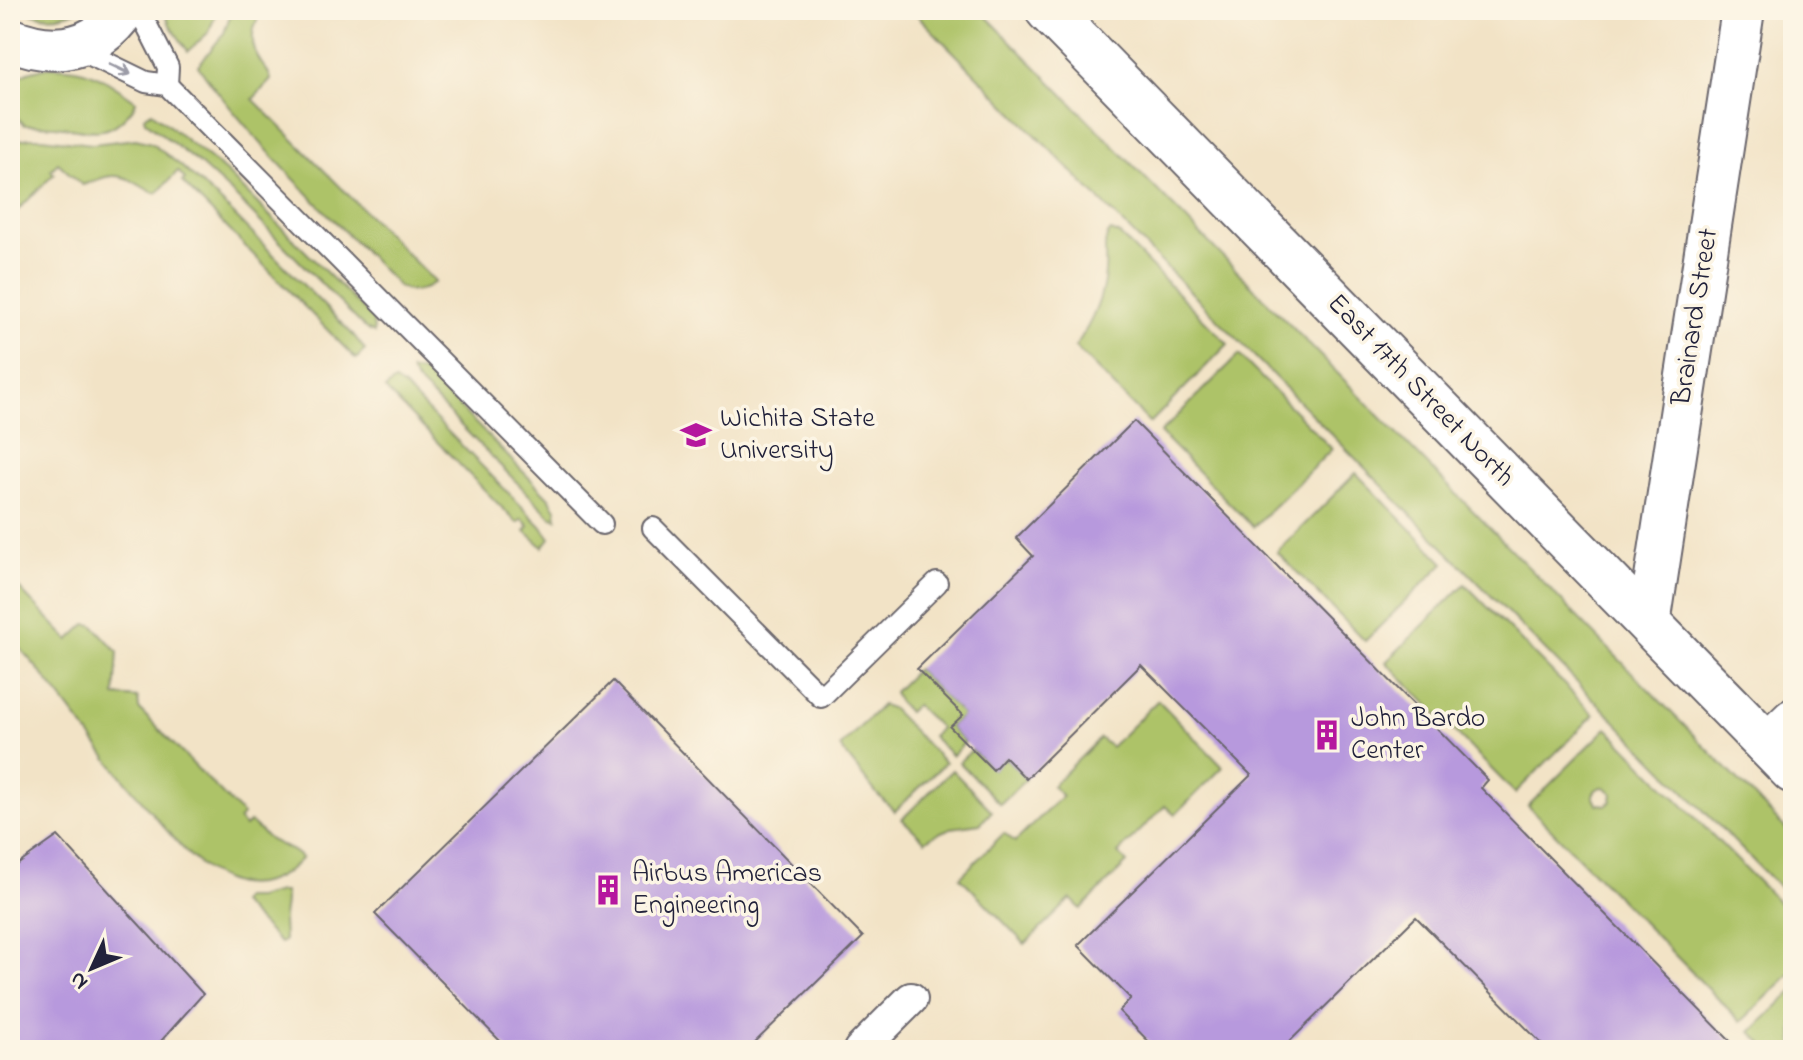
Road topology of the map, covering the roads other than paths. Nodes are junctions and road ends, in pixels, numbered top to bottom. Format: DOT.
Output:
graph roads {
  1 [pos="124,10"];
  2 [pos="139,10"];
  3 [pos="1048,10"];
  4 [pos="1743,10"];
  5 [pos="74,47"];
  6 [pos="17,49"];
  7 [pos="167,85"];
  8 [pos="602,524"];
  9 [pos="653,528"];
  10 [pos="937,583"];
  11 [pos="1649,624"];
  12 [pos="1784,745"];
  13 [pos="911,999"];
  14 [pos="860,1050"];
  1 -- 5 [label="street"];
  2 -- 7 [label="lane"];
  3 -- 11 [label="street, East 17th Street North"];
  4 -- 11 [label="street, Brainard Street"];
  5 -- 6 [label="street"];
  5 -- 7 [label="lane, one-way"];
  7 -- 8 [label="lane"];
  9 -- 10 [label="lane"];
  11 -- 12 [label="street, East 17th Street North"];
  13 -- 14 [label="street"];
}
